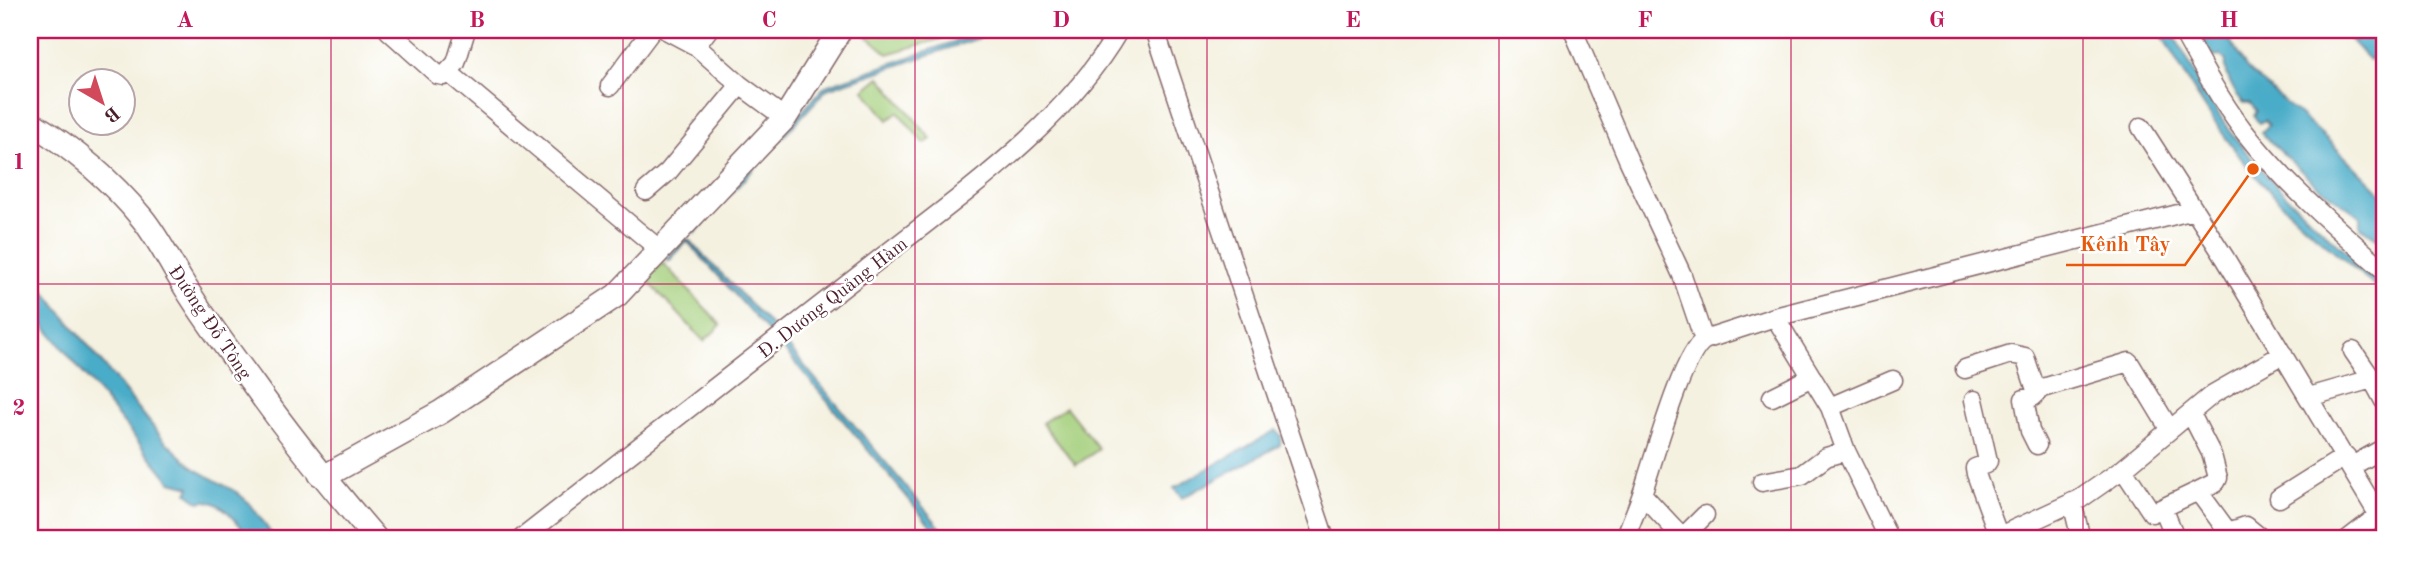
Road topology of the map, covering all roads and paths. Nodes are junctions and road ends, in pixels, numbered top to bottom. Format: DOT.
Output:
graph roads {
  1 [pos="388,30"];
  2 [pos="466,30"];
  3 [pos="652,30"];
  4 [pos="666,30"];
  5 [pos="708,30"];
  6 [pos="840,30"];
  7 [pos="1119,30"];
  8 [pos="1154,30"];
  9 [pos="1573,30"];
  10 [pos="2182,30"];
  11 [pos="696,46"];
  12 [pos="448,72"];
  13 [pos="740,85"];
  14 [pos="610,86"];
  15 [pos="785,118"];
  16 [pos="30,122"];
  17 [pos="2141,127"];
  18 [pos="646,191"];
  19 [pos="2194,210"];
  20 [pos="660,250"];
  21 [pos="2384,270"];
  22 [pos="1775,317"];
  23 [pos="1704,340"];
  24 [pos="2353,351"];
  25 [pos="2283,354"];
  26 [pos="1965,369"];
  27 [pos="1812,377"];
  28 [pos="2372,379"];
  29 [pos="1893,380"];
  30 [pos="2036,390"];
  31 [pos="1772,397"];
  32 [pos="2309,397"];
  33 [pos="1973,400"];
  34 [pos="2384,401"];
  35 [pos="1830,407"];
  36 [pos="2191,414"];
  37 [pos="2170,430"];
  38 [pos="2037,445"];
  39 [pos="2384,448"];
  40 [pos="1846,451"];
  41 [pos="2349,461"];
  42 [pos="2123,469"];
  43 [pos="320,474"];
  44 [pos="1762,482"];
  45 [pos="2199,491"];
  46 [pos="1642,494"];
  47 [pos="2279,498"];
  48 [pos="2072,502"];
  49 [pos="2163,508"];
  50 [pos="1705,515"];
  51 [pos="2382,520"];
  52 [pos="2031,531"];
  53 [pos="1683,538"];
  54 [pos="1996,538"];
  55 [pos="376,539"];
  56 [pos="521,539"];
  57 [pos="1325,539"];
  58 [pos="1625,539"];
  59 [pos="1889,539"];
  60 [pos="2081,539"];
  61 [pos="2176,539"];
  62 [pos="2262,539"];
  63 [pos="2348,539"];
  1 -- 12 [label="street"];
  2 -- 12 [label="street"];
  3 -- 14 [label="street"];
  4 -- 11 [label="street"];
  5 -- 11 [label="street"];
  6 -- 15 [label="main road"];
  7 -- 56 [label="street, Đ. Dương Quảng Hàm"];
  8 -- 57 [label="street"];
  9 -- 23 [label="street"];
  10 -- 21 [label="street"];
  11 -- 13 [label="street"];
  12 -- 20 [label="street"];
  13 -- 15 [label="street"];
  13 -- 18 [label="street"];
  15 -- 20 [label="main road"];
  16 -- 43 [label="main road, Đường Đỗ Tông"];
  17 -- 19 [label="street"];
  19 -- 22 [label="street"];
  19 -- 25 [label="street"];
  20 -- 43 [label="main road"];
  22 -- 23 [label="street"];
  22 -- 27 [label="street"];
  23 -- 46 [label="street"];
  24 -- 28 [label="street"];
  25 -- 32 [label="street"];
  25 -- 36 [label="street"];
  26 -- 30 [label="street"];
  27 -- 31 [label="street"];
  27 -- 35 [label="street"];
  28 -- 32 [label="street"];
  28 -- 34 [label="street"];
  29 -- 35 [label="street"];
  30 -- 37 [label="street"];
  30 -- 38 [label="street"];
  32 -- 41 [label="street"];
  33 -- 54 [label="street"];
  35 -- 40 [label="street"];
  36 -- 37 [label="street"];
  36 -- 45 [label="street"];
  37 -- 42 [label="street"];
  39 -- 41 [label="street"];
  40 -- 44 [label="street"];
  40 -- 59 [label="street"];
  41 -- 47 [label="street"];
  41 -- 51 [label="street"];
  42 -- 48 [label="street"];
  42 -- 49 [label="street"];
  43 -- 55 [label="main road, Đường Đỗ Tông"];
  45 -- 49 [label="street"];
  45 -- 62 [label="street"];
  46 -- 53 [label="street"];
  46 -- 58 [label="street"];
  48 -- 52 [label="street"];
  48 -- 60 [label="street"];
  49 -- 61 [label="street"];
  50 -- 53 [label="street"];
  51 -- 63 [label="street"];
  52 -- 54 [label="street"];
}
